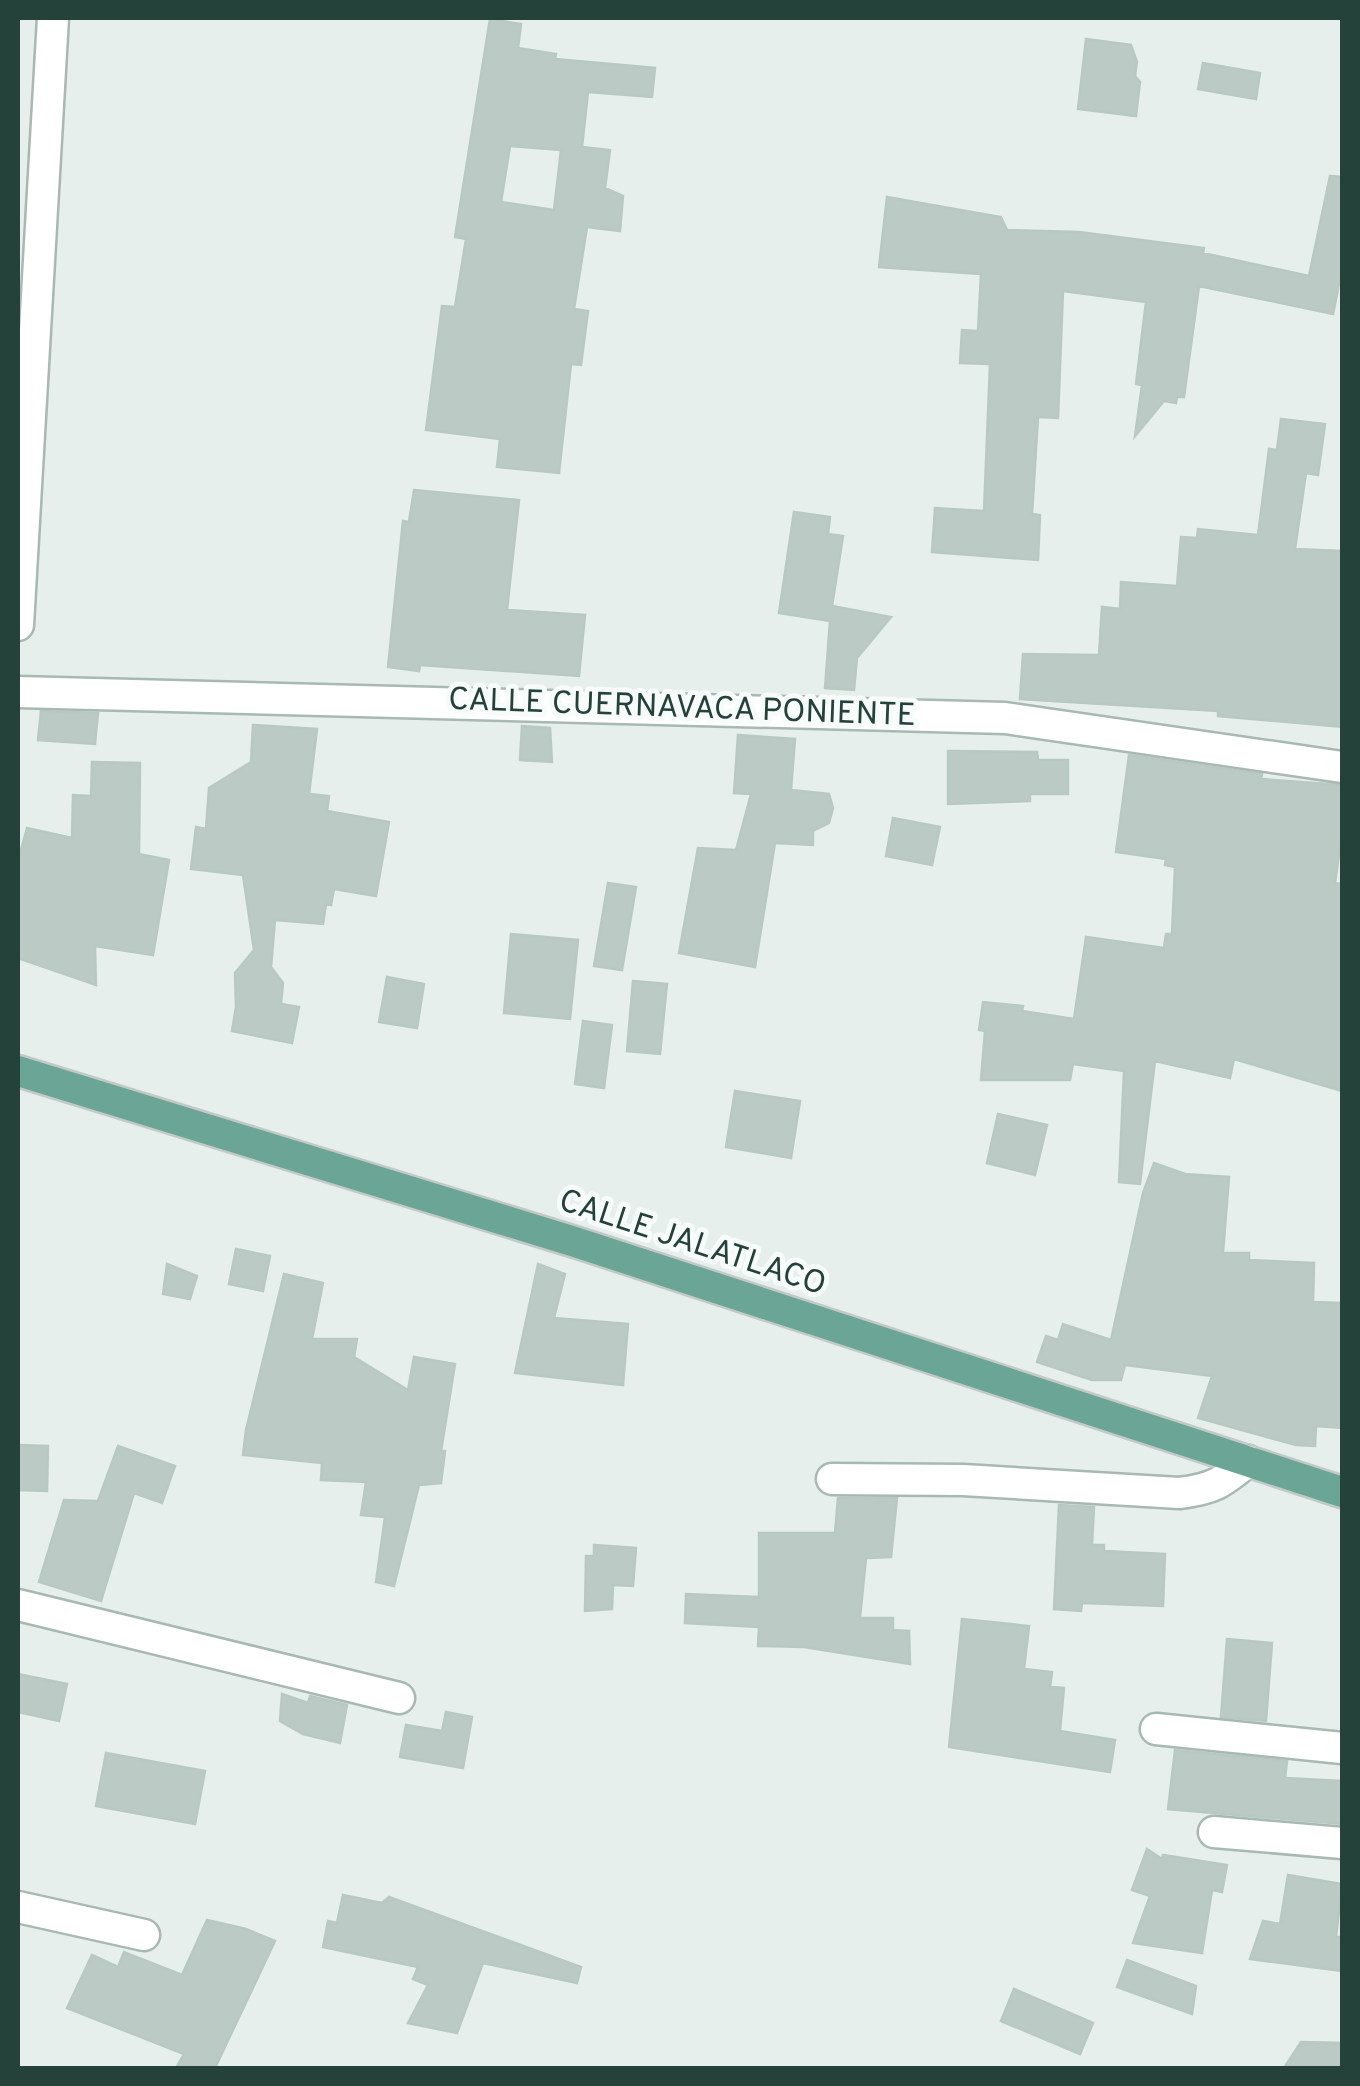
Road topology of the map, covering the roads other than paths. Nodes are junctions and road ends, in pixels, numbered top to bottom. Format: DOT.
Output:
graph roads {
  1 [pos="53,18"];
  2 [pos="18,626"];
  3 [pos="18,692"];
  4 [pos="1342,767"];
  5 [pos="18,1071"];
  6 [pos="1248,1460"];
  7 [pos="832,1479"];
  8 [pos="1342,1492"];
  9 [pos="18,1604"];
  10 [pos="399,1698"];
  11 [pos="1156,1729"];
  12 [pos="1342,1748"];
  13 [pos="1214,1832"];
  14 [pos="1342,1843"];
  15 [pos="18,1907"];
  16 [pos="144,1935"];
  1 -- 2 [label="street"];
  3 -- 4 [label="street, CALLE CUERNAVACA PONIENTE"];
  5 -- 6 [label="main road, CALLE JALATLACO"];
  6 -- 7 [label="street"];
  6 -- 8 [label="main road, CALLE JALATLACO"];
  9 -- 10 [label="street"];
  11 -- 12 [label="street"];
  13 -- 14 [label="street"];
  15 -- 16 [label="street"];
}
